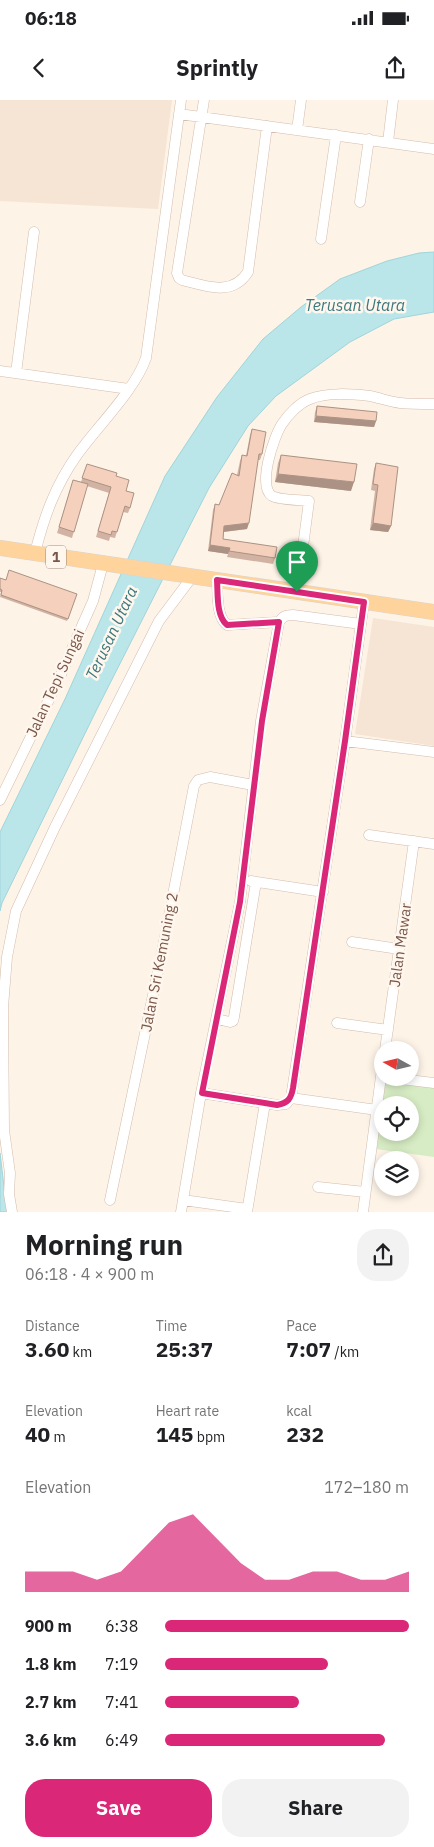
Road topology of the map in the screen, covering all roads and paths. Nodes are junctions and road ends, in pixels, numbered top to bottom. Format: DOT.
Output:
graph roads {
  1 [pos="181,100"];
  2 [pos="204,100"];
  3 [pos="301,100"];
  4 [pos="393,100"];
  5 [pos="179,114"];
  6 [pos="202,118"];
  7 [pos="268,126"];
  8 [pos="297,130"];
  9 [pos="336,135"];
  10 [pos="369,139"];
  11 [pos="388,142"];
  12 [pos="434,149"];
  13 [pos="360,202"];
  14 [pos="34,232"];
  15 [pos="321,239"];
  16 [pos="0,371"];
  17 [pos="16,373"];
  18 [pos="129,389"];
  19 [pos="434,404"];
  20 [pos="0,548"];
  21 [pos="35,553"];
  22 [pos="108,565"];
  23 [pos="192,577"];
  24 [pos="217,580"];
  25 [pos="297,592"];
  26 [pos="364,602"];
  27 [pos="434,612"];
  28 [pos="279,622"];
  29 [pos="361,624"];
  30 [pos="345,741"];
  31 [pos="434,752"];
  32 [pos="253,785"];
  33 [pos="0,800"];
  34 [pos="369,835"];
  35 [pos="414,841"];
  36 [pos="434,844"];
  37 [pos="243,880"];
  38 [pos="256,882"];
  39 [pos="323,892"];
  40 [pos="352,942"];
  41 [pos="399,948"];
  42 [pos="217,1019"];
  43 [pos="337,1023"];
  44 [pos="388,1030"];
  45 [pos="386,1041"];
  46 [pos="419,1082"];
  47 [pos="434,1084"];
  48 [pos="202,1093"];
  49 [pos="291,1098"];
  50 [pos="265,1103"];
  51 [pos="374,1110"];
  52 [pos="374,1130"];
  53 [pos="318,1187"];
  54 [pos="365,1192"];
  55 [pos="110,1200"];
  56 [pos="183,1200"];
  57 [pos="247,1211"];
  58 [pos="12,1212"];
  59 [pos="181,1212"];
  60 [pos="363,1212"];
  1 -- 5 [label="street"];
  2 -- 6 [label="street"];
  3 -- 8 [label="street"];
  4 -- 11 [label="street"];
  5 -- 6 [label="street"];
  5 -- 18 [label="street"];
  6 -- 7 [label="street"];
  6 -- 7 [label="street"];
  7 -- 8 [label="street"];
  8 -- 9 [label="street"];
  9 -- 10 [label="street"];
  9 -- 15 [label="street"];
  10 -- 11 [label="street"];
  10 -- 13 [label="street"];
  11 -- 12 [label="street"];
  14 -- 17 [label="street"];
  16 -- 17 [label="street"];
  17 -- 18 [label="street"];
  18 -- 21 [label="street"];
  19 -- 25 [label="street"];
  20 -- 21 [label="main road, 1"];
  21 -- 22 [label="main road, 1"];
  22 -- 23 [label="main road, 1"];
  22 -- 33 [label="street, Jalan Tepi Sungai"];
  23 -- 24 [label="main road, 1"];
  23 -- 58 [label="street"];
  24 -- 25 [label="main road, 1"];
  24 -- 28 [label="street"];
  25 -- 26 [label="main road, 1"];
  26 -- 27 [label="main road, 1"];
  26 -- 29 [label="street"];
  28 -- 29 [label="street"];
  28 -- 32 [label="street"];
  29 -- 30 [label="street"];
  30 -- 31 [label="street"];
  30 -- 39 [label="street"];
  32 -- 37 [label="street"];
  32 -- 55 [label="street, Jalan Sri Kemuning 2"];
  34 -- 35 [label="street"];
  35 -- 36 [label="street"];
  35 -- 41 [label="street, Jalan Mawar"];
  37 -- 38 [label="street"];
  37 -- 42 [label="street"];
  38 -- 39 [label="street"];
  38 -- 42 [label="street"];
  39 -- 49 [label="street"];
  40 -- 41 [label="street"];
  41 -- 44 [label="street, Jalan Mawar"];
  42 -- 48 [label="street"];
  43 -- 44 [label="street"];
  44 -- 45 [label="street, Jalan Mawar"];
  46 -- 47 [label="street"];
  48 -- 50 [label="street"];
  48 -- 56 [label="street"];
  49 -- 50 [label="street"];
  49 -- 51 [label="street"];
  50 -- 57 [label="street"];
  52 -- 54 [label="street"];
  53 -- 54 [label="street"];
  54 -- 60 [label="street"];
  56 -- 57 [label="street"];
  56 -- 59 [label="street"];
}
